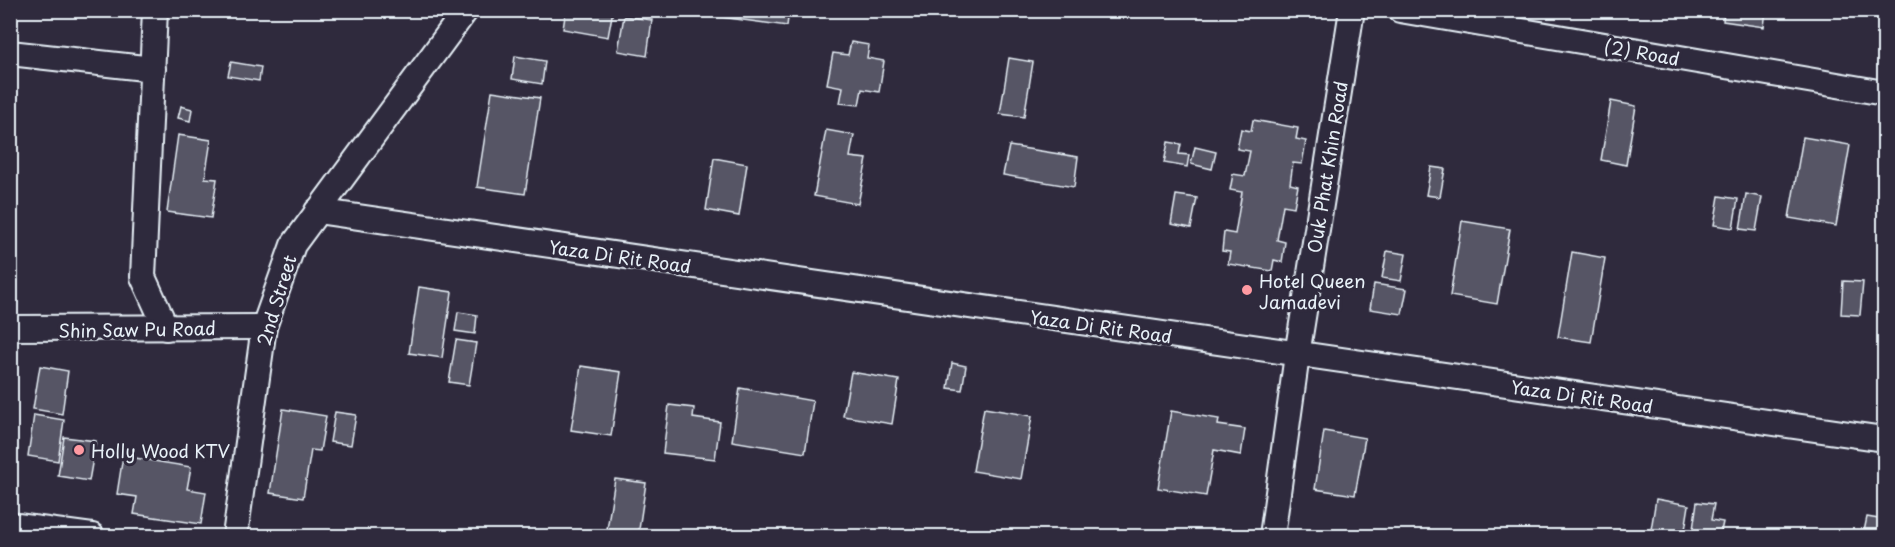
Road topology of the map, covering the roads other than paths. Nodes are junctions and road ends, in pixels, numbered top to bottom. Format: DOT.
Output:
graph roads {
  1 [pos="155,10"];
  2 [pos="466,10"];
  3 [pos="1352,10"];
  4 [pos="1400,10"];
  5 [pos="10,52"];
  6 [pos="153,69"];
  7 [pos="1884,93"];
  8 [pos="317,211"];
  9 [pos="264,327"];
  10 [pos="10,328"];
  11 [pos="166,328"];
  12 [pos="1297,355"];
  13 [pos="1884,439"];
  14 [pos="10,525"];
  15 [pos="92,537"];
  16 [pos="235,537"];
  17 [pos="1272,537"];
  1 -- 6 [label="street"];
  2 -- 8 [label="street, 2nd Street"];
  3 -- 12 [label="street, Ouk Phat Khin Road"];
  4 -- 7 [label="street, (2) Road"];
  5 -- 6 [label="street"];
  6 -- 11 [label="street"];
  8 -- 9 [label="street, 2nd Street"];
  8 -- 12 [label="street, Yaza Di Rit Road"];
  9 -- 11 [label="street, Shin Saw Pu Road"];
  9 -- 16 [label="street, 2nd Street"];
  10 -- 11 [label="street, Shin Saw Pu Road"];
  12 -- 13 [label="street, Yaza Di Rit Road"];
  12 -- 17 [label="street, Ouk Phat Khin Road"];
  14 -- 15 [label="street"];
}
